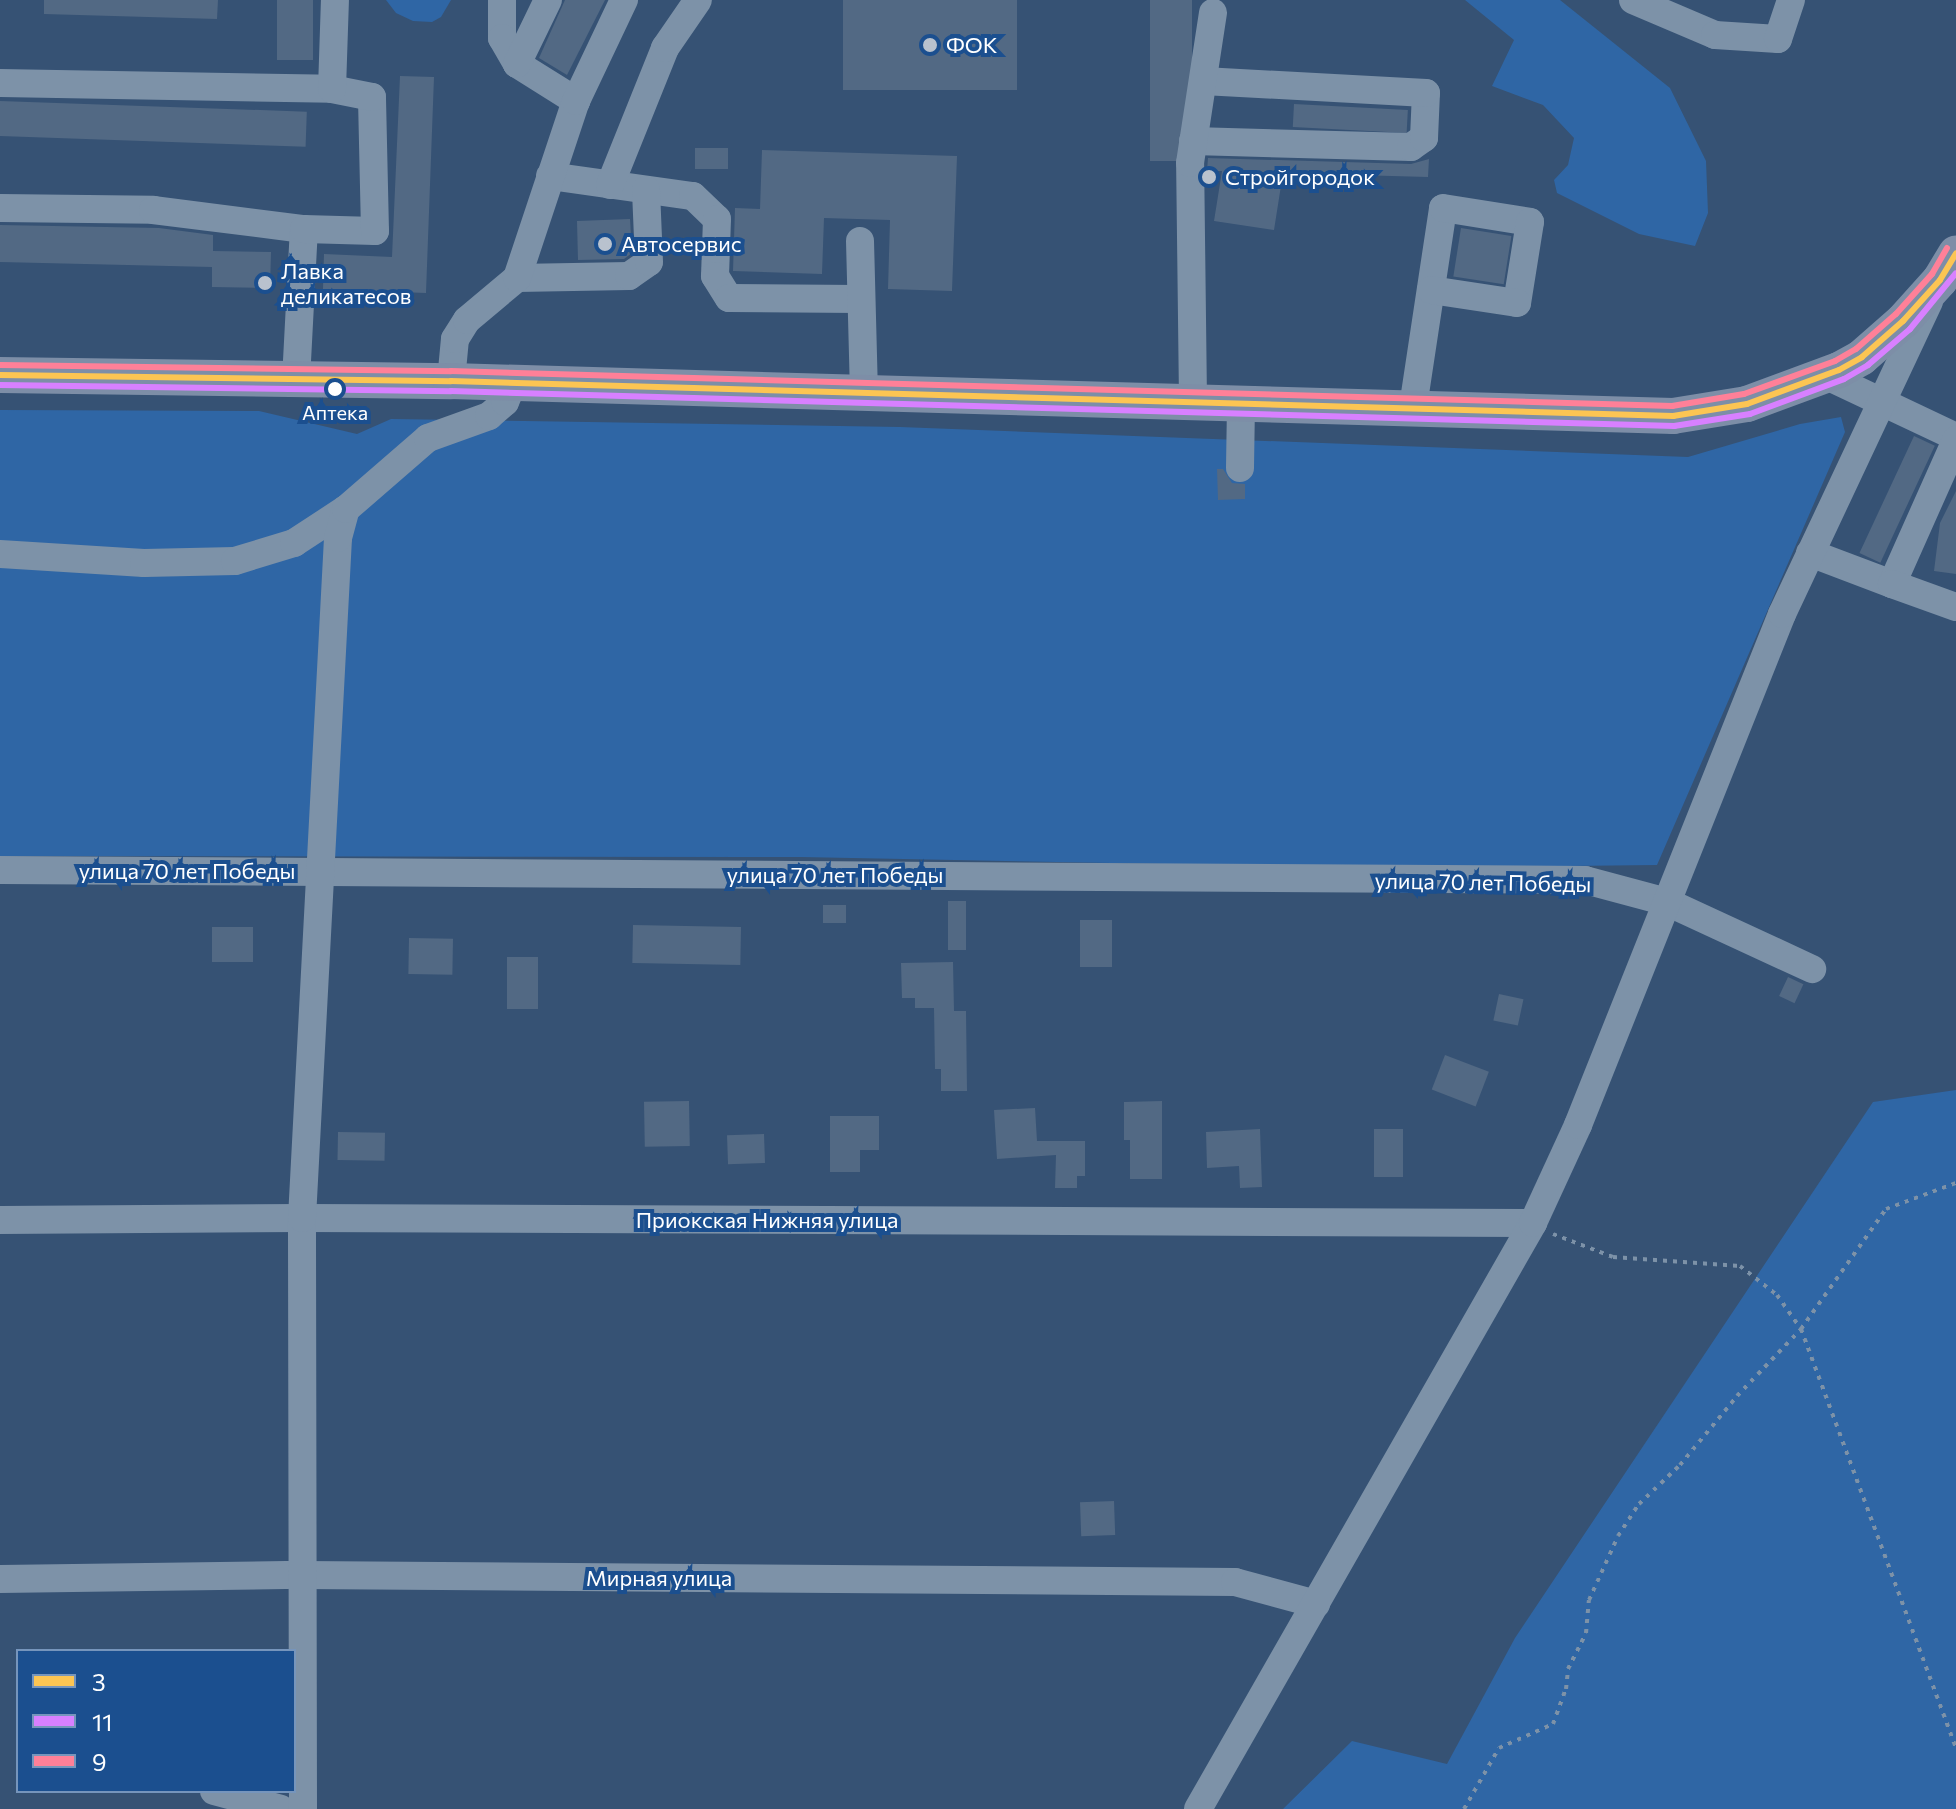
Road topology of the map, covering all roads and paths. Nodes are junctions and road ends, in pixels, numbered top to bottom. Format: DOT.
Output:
graph roads {
  1 [pos="335,0"];
  2 [pos="502,0"];
  3 [pos="548,0"];
  4 [pos="624,0"];
  5 [pos="698,0"];
  6 [pos="1633,0"];
  7 [pos="1791,0"];
  8 [pos="1213,13"];
  9 [pos="517,64"];
  10 [pos="1203,81"];
  11 [pos="0,83"];
  12 [pos="332,89"];
  13 [pos="576,101"];
  14 [pos="1193,141"];
  15 [pos="550,176"];
  16 [pos="610,185"];
  17 [pos="646,190"];
  18 [pos="0,208"];
  19 [pos="304,229"];
  20 [pos="860,241"];
  21 [pos="1948,266"];
  22 [pos="517,278"];
  23 [pos="1431,290"];
  24 [pos="859,299"];
  25 [pos="0,375"];
  26 [pos="1827,376"];
  27 [pos="296,380"];
  28 [pos="451,381"];
  29 [pos="513,383"];
  30 [pos="864,392"];
  31 [pos="1193,400"];
  32 [pos="1241,402"];
  33 [pos="1881,402"];
  34 [pos="1413,407"];
  35 [pos="1956,438"];
  36 [pos="1240,468"];
  37 [pos="346,509"];
  38 [pos="1810,553"];
  39 [pos="0,554"];
  40 [pos="1892,584"];
  41 [pos="1956,607"];
  42 [pos="0,870"];
  43 [pos="321,872"];
  44 [pos="1667,902"];
  45 [pos="1812,969"];
  46 [pos="1956,1183"];
  47 [pos="302,1218"];
  48 [pos="0,1220"];
  49 [pos="1533,1223"];
  50 [pos="1801,1329"];
  51 [pos="302,1575"];
  52 [pos="0,1579"];
  53 [pos="1316,1604"];
  54 [pos="1956,1747"];
  55 [pos="221,1793"];
  56 [pos="281,1809"];
  57 [pos="303,1809"];
  58 [pos="1198,1809"];
  59 [pos="1464,1809"];
  1 -- 12 [label="street"];
  2 -- 9 [label="street"];
  3 -- 9 [label="street"];
  4 -- 13 [label="street"];
  5 -- 16 [label="street"];
  6 -- 7 [label="street"];
  8 -- 10 [label="street"];
  9 -- 13 [label="street"];
  10 -- 14 [label="street"];
  10 -- 14 [label="street"];
  11 -- 12 [label="street"];
  12 -- 19 [label="street"];
  13 -- 15 [label="street"];
  14 -- 31 [label="street"];
  15 -- 16 [label="street"];
  15 -- 22 [label="street"];
  16 -- 17 [label="street"];
  17 -- 22 [label="street"];
  17 -- 24 [label="street"];
  18 -- 19 [label="street"];
  19 -- 27 [label="street"];
  20 -- 24 [label="street"];
  21 -- 26 [label="main road"];
  21 -- 33 [label="street"];
  22 -- 28 [label="street"];
  23 -- 34 [label="street"];
  24 -- 30 [label="street"];
  25 -- 27 [label="main road"];
  26 -- 33 [label="street"];
  26 -- 34 [label="main road"];
  27 -- 28 [label="main road"];
  28 -- 29 [label="main road"];
  29 -- 30 [label="main road"];
  29 -- 37 [label="street"];
  30 -- 31 [label="main road"];
  31 -- 32 [label="main road"];
  32 -- 34 [label="main road"];
  32 -- 36 [label="street"];
  33 -- 35 [label="street"];
  33 -- 38 [label="street"];
  35 -- 40 [label="street"];
  37 -- 39 [label="street"];
  37 -- 43 [label="street"];
  38 -- 40 [label="street"];
  38 -- 44 [label="street"];
  40 -- 41 [label="street"];
  42 -- 43 [label="street, улица 70 лет Победы"];
  43 -- 44 [label="street, улица 70 лет Победы"];
  43 -- 47 [label="street"];
  44 -- 45 [label="street, улица 70 лет Победы"];
  44 -- 49 [label="street"];
  46 -- 50 [label="path"];
  47 -- 48 [label="street, Приокская Нижняя улица"];
  47 -- 49 [label="street, Приокская Нижняя улица"];
  47 -- 51 [label="street"];
  49 -- 50 [label="path"];
  49 -- 53 [label="street"];
  50 -- 54 [label="path"];
  50 -- 59 [label="path"];
  51 -- 52 [label="street, Мирная улица"];
  51 -- 53 [label="street, Мирная улица"];
  51 -- 57 [label="street"];
  53 -- 58 [label="street"];
  55 -- 56 [label="street"];
}
